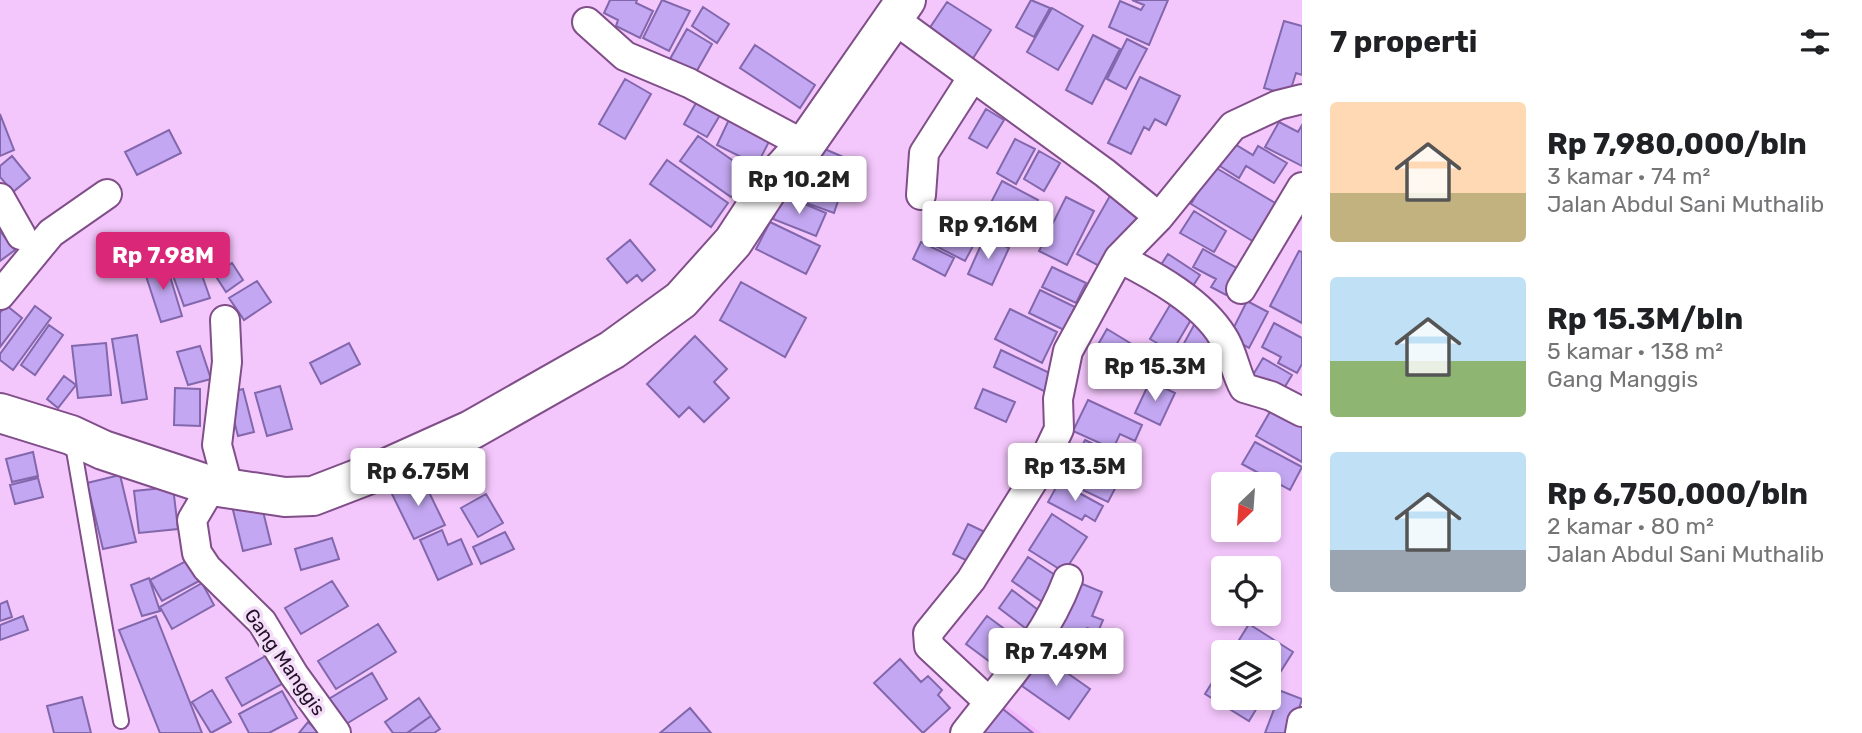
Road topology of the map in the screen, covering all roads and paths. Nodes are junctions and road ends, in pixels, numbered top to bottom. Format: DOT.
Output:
graph roads {
  1 [pos="899,9"];
  2 [pos="587,22"];
  3 [pos="972,78"];
  4 [pos="1302,99"];
  5 [pos="805,145"];
  6 [pos="1302,187"];
  7 [pos="107,194"];
  8 [pos="921,195"];
  9 [pos="0,198"];
  10 [pos="1159,217"];
  11 [pos="21,235"];
  12 [pos="1119,258"];
  13 [pos="1241,289"];
  14 [pos="0,295"];
  15 [pos="225,320"];
  16 [pos="1302,412"];
  17 [pos="0,413"];
  18 [pos="71,435"];
  19 [pos="220,488"];
  20 [pos="1068,579"];
  21 [pos="989,702"];
  22 [pos="121,722"];
  23 [pos="1302,722"];
  24 [pos="336,733"];
  25 [pos="965,733"];
  26 [pos="1300,733"];
  1 -- 3 [label="street"];
  1 -- 5 [label="street"];
  2 -- 5 [label="street"];
  3 -- 8 [label="street"];
  3 -- 10 [label="street"];
  4 -- 10 [label="street"];
  5 -- 19 [label="street"];
  6 -- 13 [label="street"];
  7 -- 14 [label="street"];
  9 -- 11 [label="street"];
  10 -- 12 [label="street"];
  12 -- 16 [label="street"];
  12 -- 21 [label="street"];
  15 -- 19 [label="street"];
  17 -- 18 [label="street"];
  18 -- 19 [label="street"];
  18 -- 22 [label="lane"];
  19 -- 24 [label="street, Gang Manggis"];
  20 -- 21 [label="street"];
  21 -- 25 [label="street"];
  23 -- 26 [label="street"];
}
